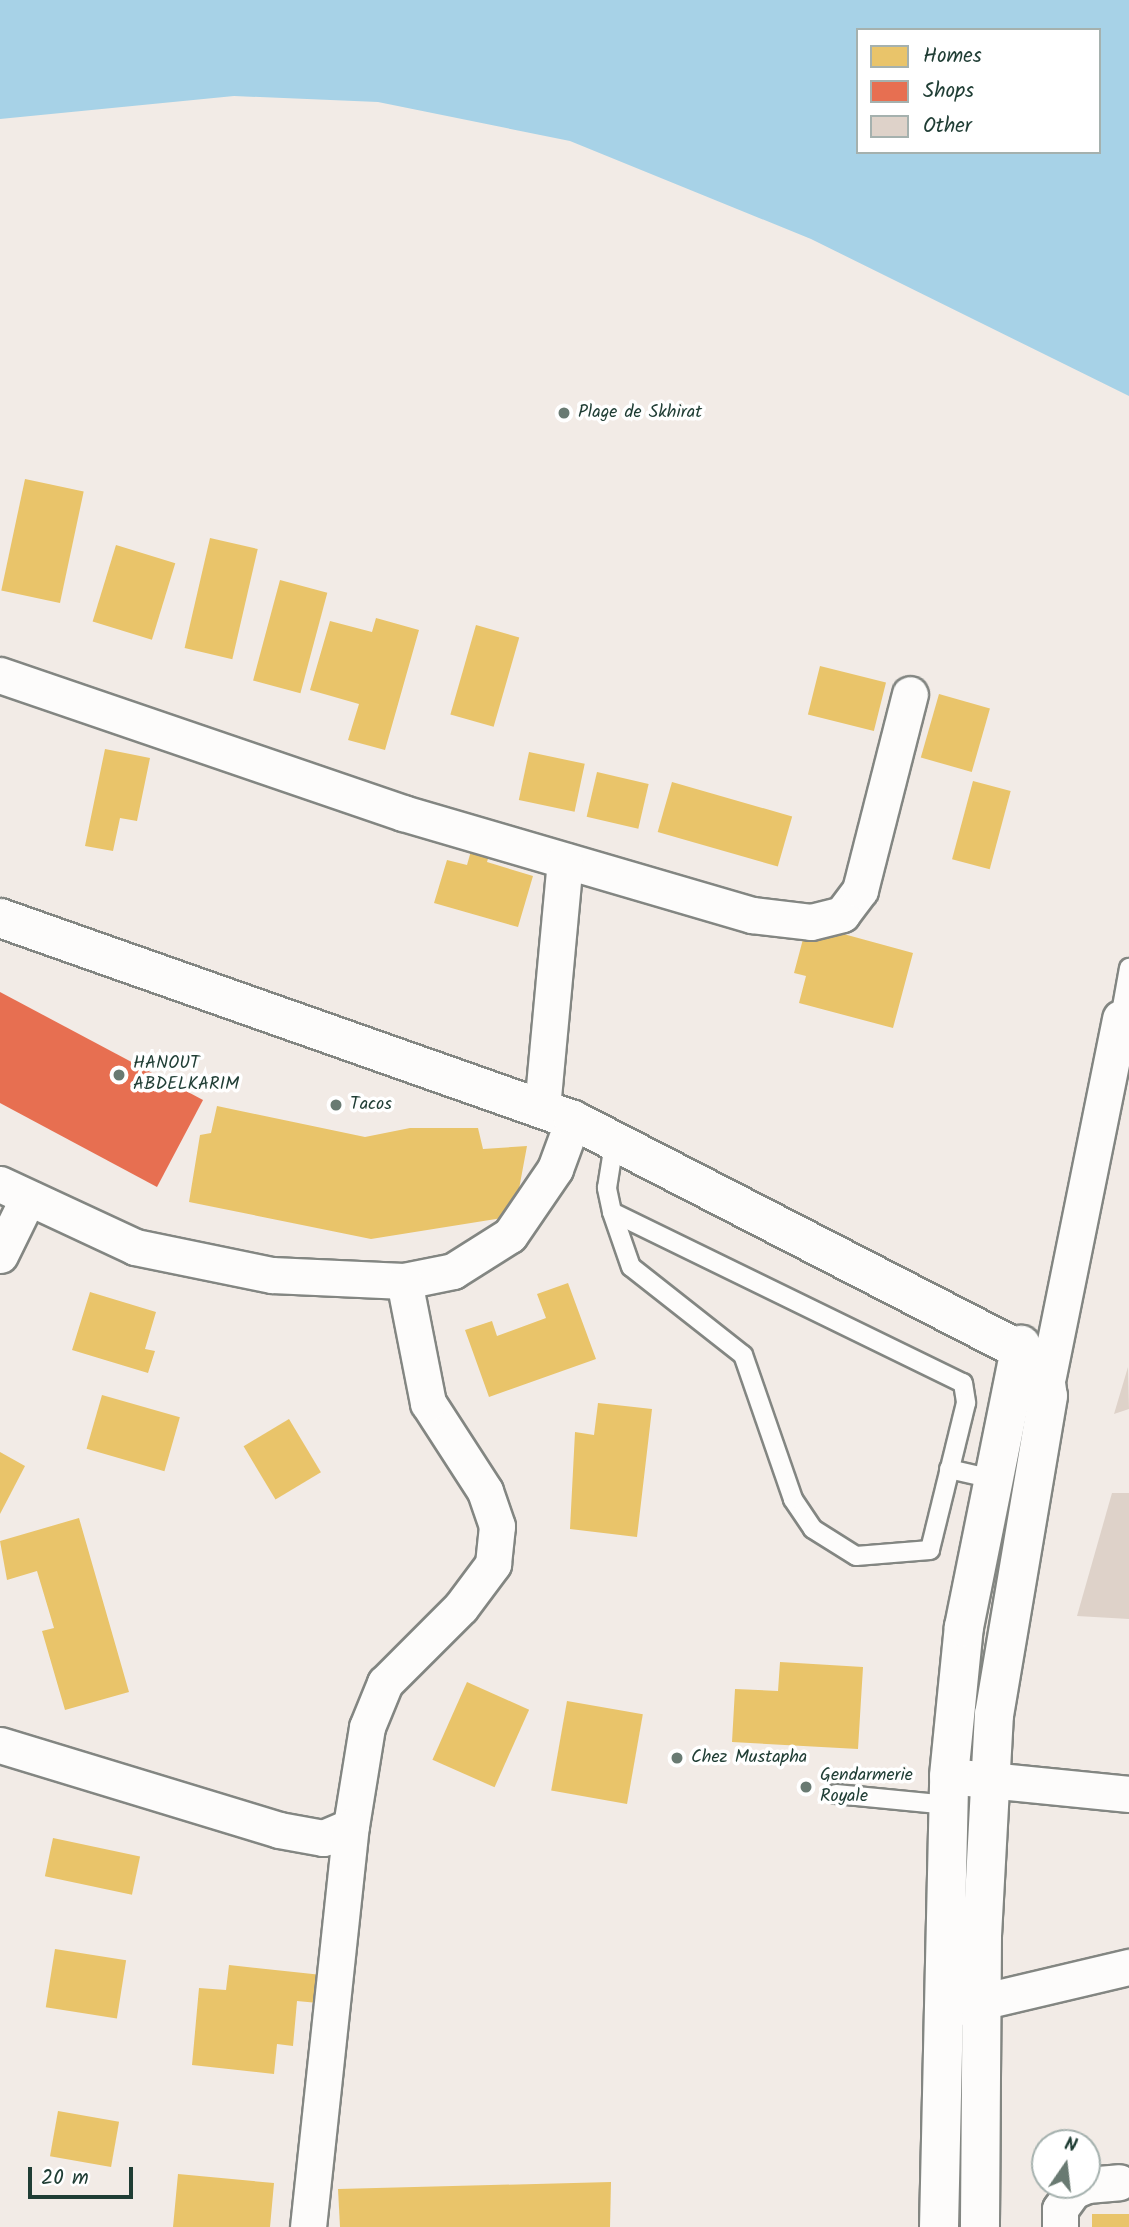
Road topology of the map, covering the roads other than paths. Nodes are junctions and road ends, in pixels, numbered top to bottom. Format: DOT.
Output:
graph roads {
  1 [pos="0,675"];
  2 [pos="910,694"];
  3 [pos="565,861"];
  4 [pos="0,918"];
  5 [pos="1129,968"];
  6 [pos="1120,1018"];
  7 [pos="557,1114"];
  8 [pos="614,1143"];
  9 [pos="14,1192"];
  10 [pos="612,1212"];
  11 [pos="0,1255"];
  12 [pos="404,1281"];
  13 [pos="1062,1282"];
  14 [pos="1021,1345"];
  15 [pos="1048,1376"];
  16 [pos="949,1469"];
  17 [pos="992,1479"];
  18 [pos="1,1743"];
  19 [pos="990,1779"];
  20 [pos="948,1791"];
  21 [pos="836,1794"];
  22 [pos="1129,1794"];
  23 [pos="351,1825"];
  24 [pos="1129,1967"];
  25 [pos="980,2003"];
  26 [pos="942,2011"];
  27 [pos="1067,2199"];
  28 [pos="308,2227"];
  29 [pos="939,2227"];
  30 [pos="980,2227"];
  31 [pos="1060,2227"];
  1 -- 3 [label="street"];
  2 -- 3 [label="street"];
  3 -- 7 [label="street"];
  4 -- 7 [label="street"];
  5 -- 6 [label="lane"];
  6 -- 13 [label="street"];
  7 -- 8 [label="street"];
  7 -- 12 [label="street"];
  8 -- 10 [label="lane"];
  8 -- 14 [label="street"];
  9 -- 11 [label="street"];
  9 -- 12 [label="street"];
  10 -- 16 [label="lane"];
  10 -- 16 [label="lane"];
  12 -- 23 [label="street"];
  13 -- 14 [label="street"];
  13 -- 15 [label="street"];
  14 -- 15 [label="street"];
  14 -- 17 [label="street"];
  15 -- 19 [label="street"];
  16 -- 17 [label="lane"];
  17 -- 20 [label="street"];
  18 -- 23 [label="street"];
  19 -- 20 [label="street"];
  19 -- 22 [label="street"];
  19 -- 25 [label="street"];
  20 -- 21 [label="lane"];
  20 -- 26 [label="street"];
  23 -- 28 [label="street"];
  24 -- 25 [label="street"];
  25 -- 26 [label="street"];
  25 -- 30 [label="street"];
  26 -- 29 [label="street"];
  27 -- 31 [label="street"];
}
